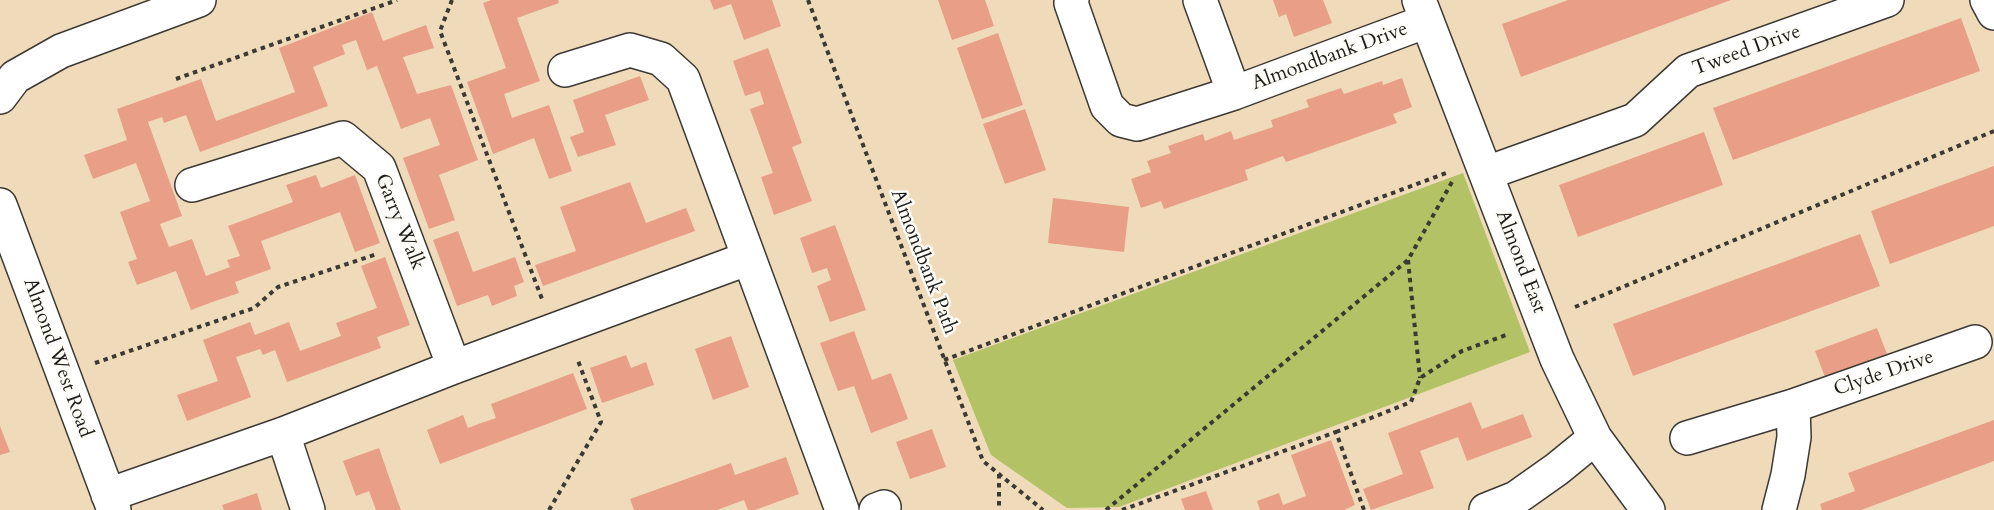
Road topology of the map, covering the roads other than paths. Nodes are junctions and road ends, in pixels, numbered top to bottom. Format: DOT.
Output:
graph roads {
  1 [pos="199,0"];
  2 [pos="1072,0"];
  3 [pos="1200,0"];
  4 [pos="1887,0"];
  5 [pos="1987,0"];
  6 [pos="1423,11"];
  7 [pos="1994,13"];
  8 [pos="565,70"];
  9 [pos="1234,93"];
  10 [pos="0,97"];
  11 [pos="1474,162"];
  12 [pos="192,185"];
  13 [pos="0,205"];
  14 [pos="749,258"];
  15 [pos="1975,342"];
  16 [pos="454,367"];
  17 [pos="1793,406"];
  18 [pos="283,434"];
  19 [pos="1595,438"];
  20 [pos="1688,438"];
  21 [pos="111,502"];
  22 [pos="308,510"];
  23 [pos="842,510"];
  24 [pos="1486,510"];
  25 [pos="1648,510"];
  26 [pos="1779,510"];
  1 -- 10 [label="street"];
  2 -- 9 [label="street, Almondbank Drive"];
  3 -- 9 [label="street, Almondbank Drive"];
  4 -- 11 [label="street, Tweed Drive"];
  5 -- 7 [label="street"];
  6 -- 9 [label="street, Almondbank Drive"];
  6 -- 11 [label="street, Almond East"];
  8 -- 14 [label="street"];
  11 -- 19 [label="street, Almond East"];
  12 -- 16 [label="street, Garry Walk"];
  13 -- 21 [label="street, Almond West Road"];
  14 -- 16 [label="street"];
  14 -- 23 [label="street"];
  15 -- 17 [label="street, Clyde Drive"];
  16 -- 18 [label="street"];
  17 -- 20 [label="street, Clyde Drive"];
  17 -- 26 [label="street"];
  18 -- 21 [label="street"];
  18 -- 22 [label="street"];
  19 -- 24 [label="street"];
  19 -- 25 [label="street, Almond East"];
}
